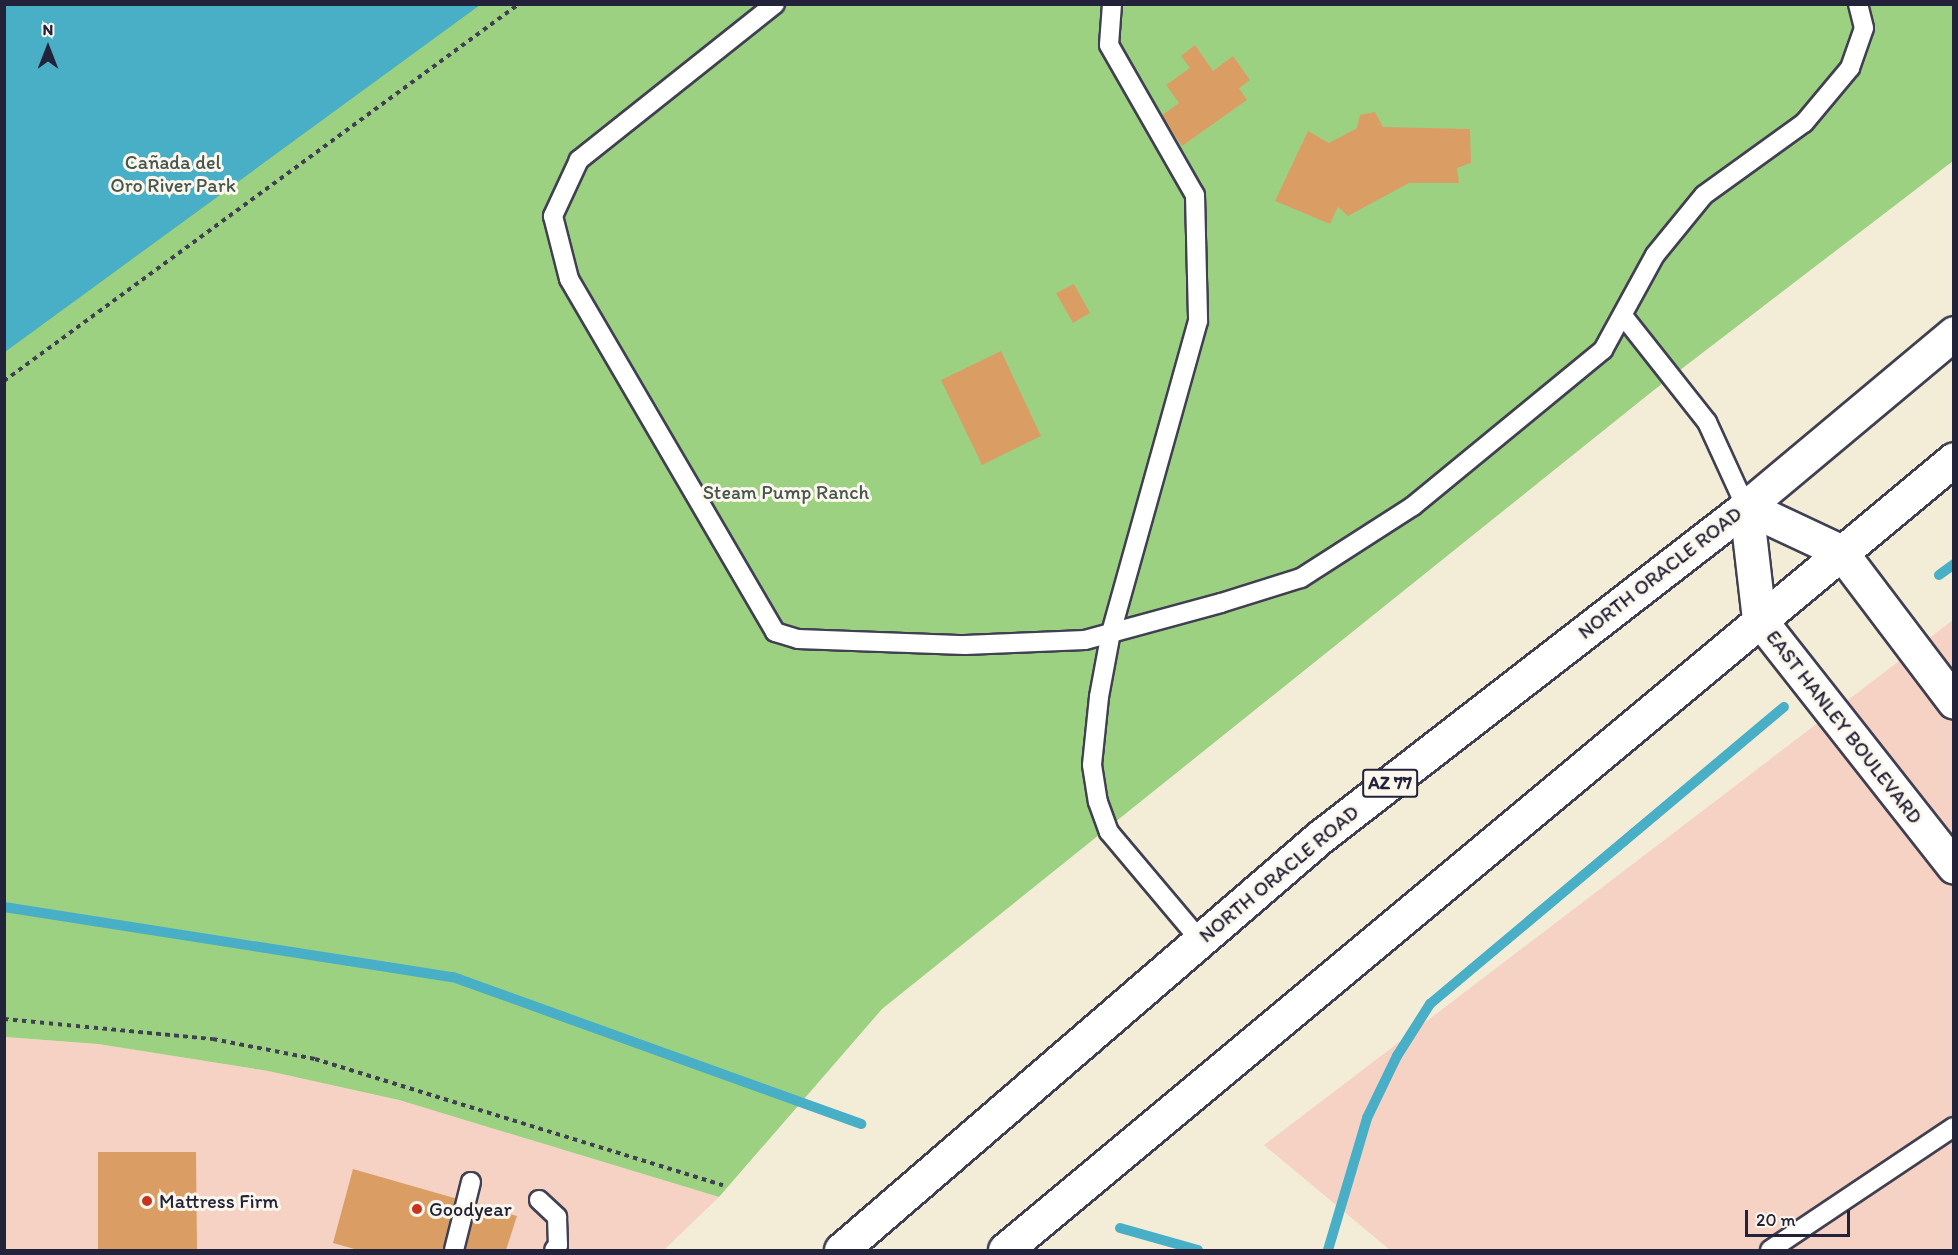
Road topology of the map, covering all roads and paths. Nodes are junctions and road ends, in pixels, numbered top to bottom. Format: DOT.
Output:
graph roads {
  1 [pos="519,4"];
  2 [pos="775,4"];
  3 [pos="1113,4"];
  4 [pos="1858,4"];
  5 [pos="1624,317"];
  6 [pos="1953,333"];
  7 [pos="4,381"];
  8 [pos="1953,459"];
  9 [pos="1746,507"];
  10 [pos="1840,551"];
  11 [pos="1759,619"];
  12 [pos="1112,632"];
  13 [pos="1953,702"];
  14 [pos="1953,867"];
  15 [pos="1200,940"];
  16 [pos="4,1019"];
  17 [pos="1953,1127"];
  18 [pos="471,1182"];
  19 [pos="723,1185"];
  20 [pos="539,1200"];
  21 [pos="454,1251"];
  22 [pos="554,1251"];
  23 [pos="841,1251"];
  24 [pos="1005,1251"];
  25 [pos="1770,1251"];
  1 -- 7 [label="path"];
  2 -- 12 [label="lane"];
  3 -- 12 [label="lane"];
  4 -- 5 [label="lane"];
  5 -- 9 [label="lane"];
  5 -- 12 [label="lane"];
  6 -- 9 [label="main road, NORTH ORACLE ROAD / AZ 77"];
  8 -- 10 [label="main road"];
  9 -- 10 [label="main road"];
  9 -- 11 [label="main road, EAST HANLEY BOULEVARD"];
  9 -- 15 [label="main road, NORTH ORACLE ROAD / AZ 77"];
  10 -- 11 [label="main road"];
  10 -- 13 [label="main road"];
  11 -- 14 [label="main road, EAST HANLEY BOULEVARD"];
  11 -- 24 [label="main road"];
  12 -- 15 [label="lane"];
  15 -- 23 [label="main road, NORTH ORACLE ROAD / AZ 77"];
  16 -- 19 [label="path"];
  17 -- 25 [label="lane"];
  18 -- 21 [label="lane"];
  20 -- 22 [label="lane"];
}
